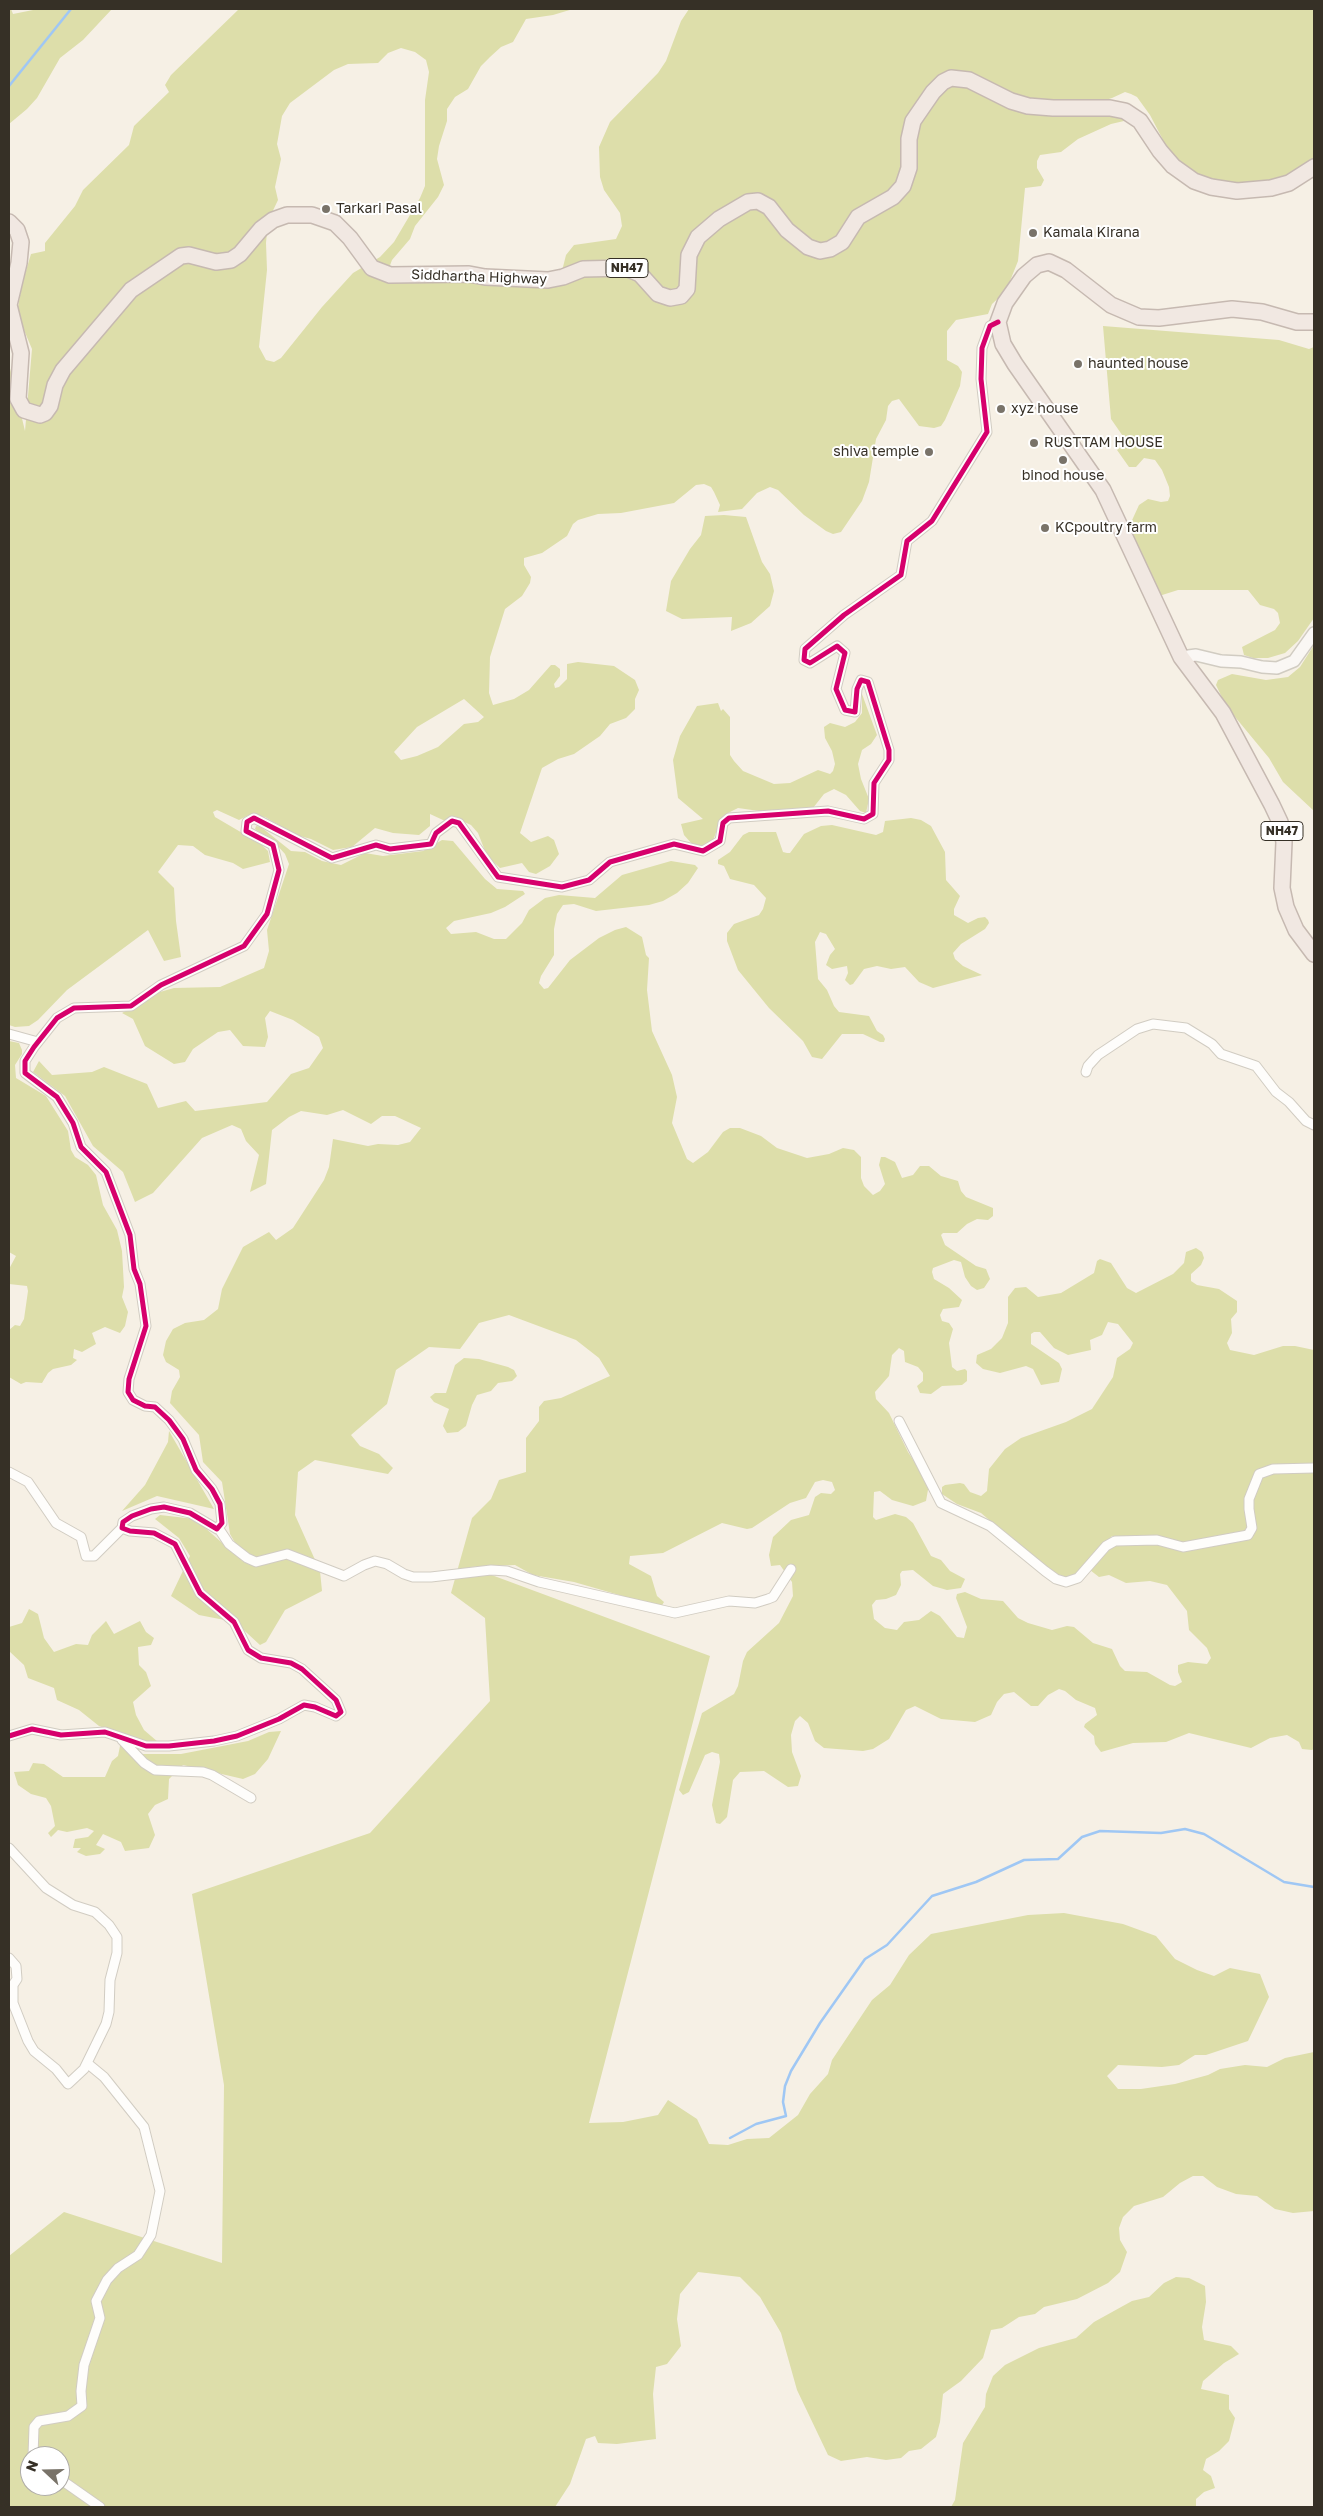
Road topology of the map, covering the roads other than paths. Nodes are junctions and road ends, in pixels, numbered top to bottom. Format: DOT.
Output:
graph roads {
  1 [pos="1314,167"];
  2 [pos="9,222"];
  3 [pos="998,322"];
  4 [pos="1314,322"];
  5 [pos="1314,634"];
  6 [pos="1181,657"];
  7 [pos="1314,954"];
  8 [pos="9,1034"];
  9 [pos="38,1042"];
  10 [pos="1086,1072"];
  11 [pos="1314,1125"];
  12 [pos="899,1421"];
  13 [pos="1314,1468"];
  14 [pos="9,1472"];
  15 [pos="122,1528"];
  16 [pos="219,1528"];
  17 [pos="791,1569"];
  18 [pos="9,1736"];
  19 [pos="120,1738"];
  20 [pos="251,1798"];
  21 [pos="9,1848"];
  22 [pos="9,1958"];
  23 [pos="87,2063"];
  24 [pos="33,2446"];
  25 [pos="70,2486"];
  26 [pos="100,2507"];
  1 -- 2 [label="highway, Siddhartha Highway / NH47"];
  3 -- 4 [label="highway"];
  3 -- 6 [label="highway, NH47"];
  3 -- 9 [label="street"];
  5 -- 6 [label="street"];
  6 -- 7 [label="highway, NH47"];
  8 -- 9 [label="street"];
  9 -- 16 [label="street"];
  10 -- 11 [label="street"];
  12 -- 13 [label="street"];
  14 -- 15 [label="street"];
  15 -- 16 [label="street"];
  15 -- 19 [label="street"];
  16 -- 17 [label="street"];
  18 -- 19 [label="street"];
  19 -- 20 [label="street"];
  21 -- 23 [label="street"];
  22 -- 23 [label="street"];
  23 -- 24 [label="street"];
  25 -- 26 [label="street"];
}
